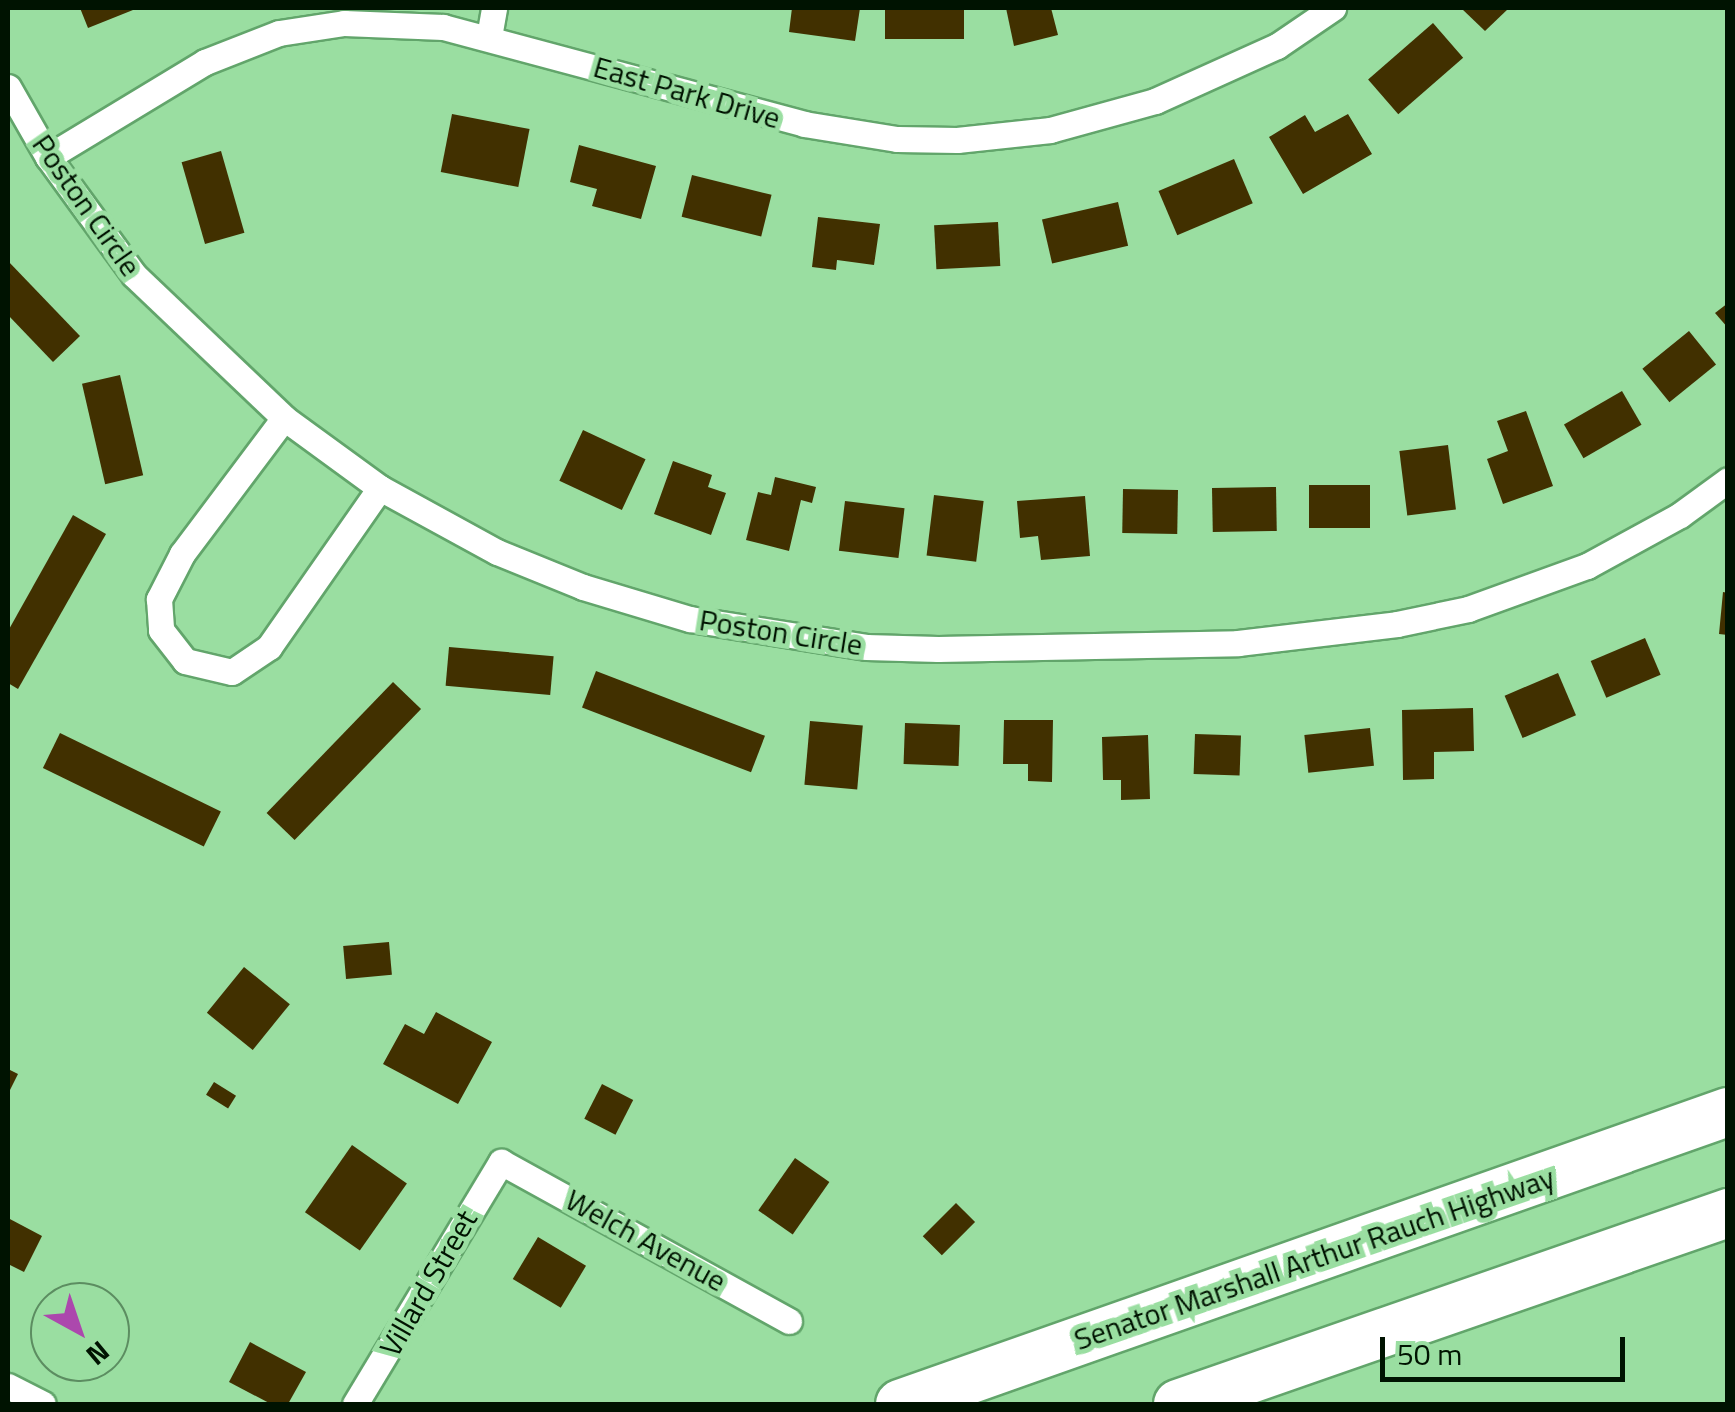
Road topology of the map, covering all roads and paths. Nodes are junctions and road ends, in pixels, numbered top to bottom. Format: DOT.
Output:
graph roads {
  1 [pos="494,8"];
  2 [pos="1333,8"];
  3 [pos="490,37"];
  4 [pos="8,86"];
  5 [pos="48,157"];
  6 [pos="284,418"];
  7 [pos="1728,480"];
  8 [pos="380,488"];
  9 [pos="1728,1112"];
  10 [pos="502,1162"];
  11 [pos="1728,1214"];
  12 [pos="789,1321"];
  13 [pos="8,1386"];
  14 [pos="43,1404"];
  15 [pos="355,1404"];
  16 [pos="900,1404"];
  17 [pos="1178,1404"];
  1 -- 3 [label="street"];
  2 -- 3 [label="street, East Park Drive"];
  3 -- 5 [label="street, East Park Drive"];
  4 -- 5 [label="street, Poston Circle"];
  5 -- 6 [label="street, Poston Circle"];
  6 -- 8 [label="street, Poston Circle"];
  6 -- 8 [label="street"];
  7 -- 8 [label="street, Poston Circle"];
  9 -- 16 [label="highway, Senator Marshall Arthur Rauch Highway"];
  10 -- 12 [label="street, Welch Avenue"];
  10 -- 15 [label="street, Villard Street"];
  11 -- 17 [label="highway"];
  13 -- 14 [label="street"];
}
